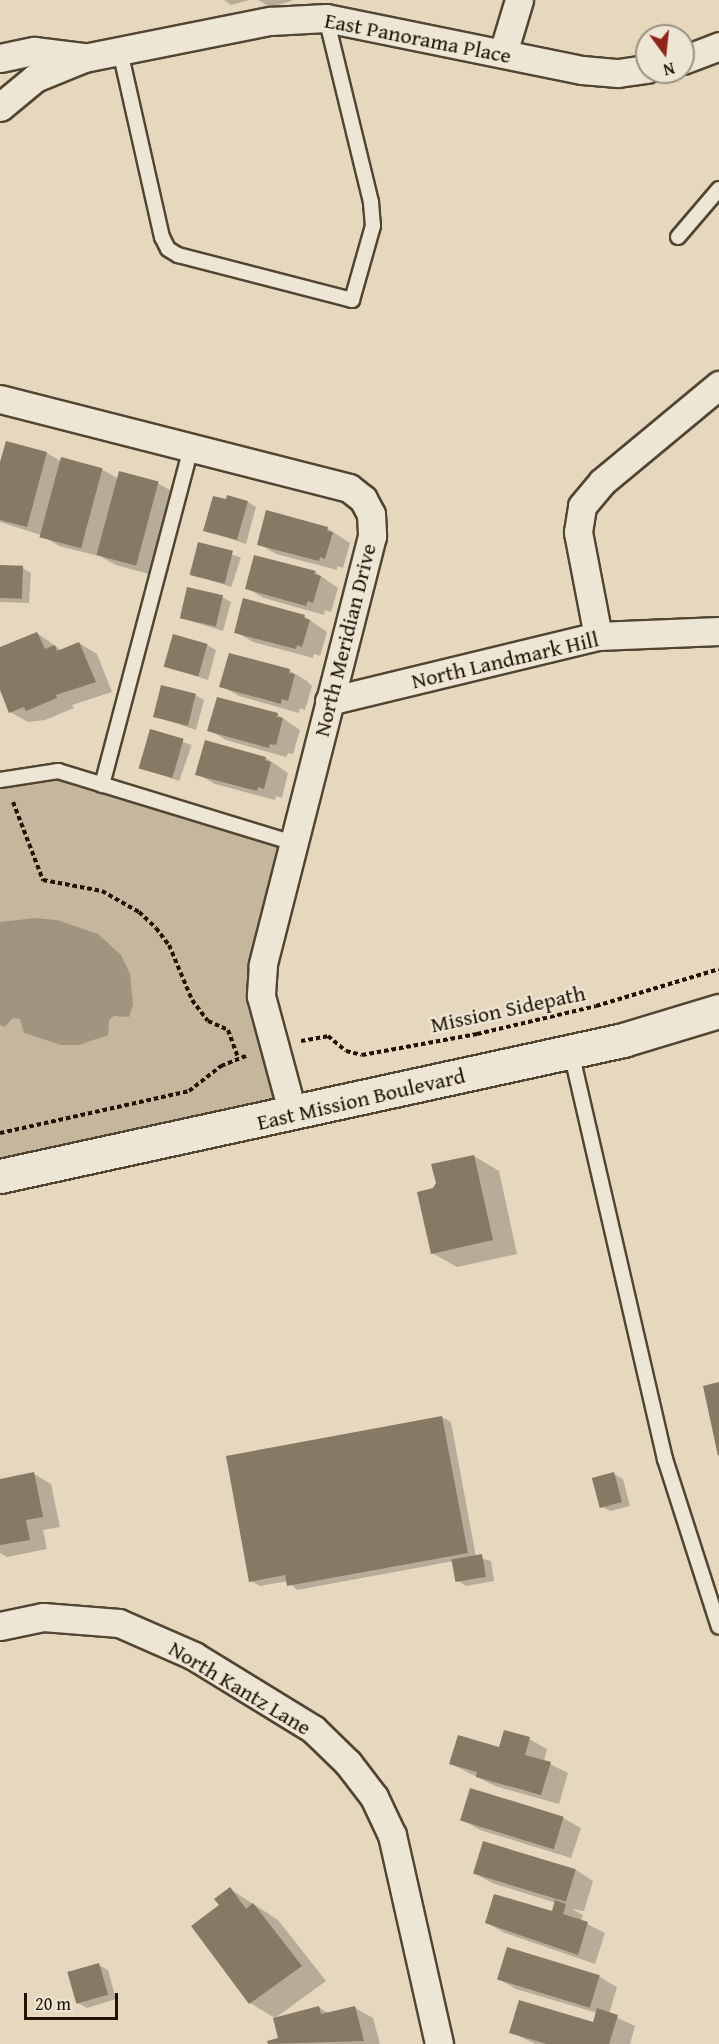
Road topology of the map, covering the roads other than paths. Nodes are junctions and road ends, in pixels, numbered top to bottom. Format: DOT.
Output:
graph roads {
  1 [pos="519,0"];
  2 [pos="326,18"];
  3 [pos="719,46"];
  4 [pos="120,51"];
  5 [pos="503,53"];
  6 [pos="695,55"];
  7 [pos="0,58"];
  8 [pos="84,58"];
  9 [pos="635,71"];
  10 [pos="0,107"];
  11 [pos="719,189"];
  12 [pos="678,237"];
  13 [pos="719,385"];
  14 [pos="0,399"];
  15 [pos="191,448"];
  16 [pos="719,631"];
  17 [pos="598,636"];
  18 [pos="329,702"];
  19 [pos="2,779"];
  20 [pos="102,785"];
  21 [pos="293,843"];
  22 [pos="719,1011"];
  23 [pos="571,1052"];
  24 [pos="293,1114"];
  25 [pos="0,1176"];
  26 [pos="0,1626"];
  27 [pos="719,1627"];
  28 [pos="439,2044"];
  1 -- 5 [label="street"];
  2 -- 4 [label="street, East Panorama Place"];
  2 -- 4 [label="lane"];
  2 -- 5 [label="street, East Panorama Place"];
  3 -- 6 [label="street"];
  4 -- 8 [label="street, East Panorama Place"];
  5 -- 9 [label="street, East Panorama Place"];
  7 -- 8 [label="street, East Panorama Place"];
  8 -- 10 [label="street, East Panorama Place"];
  11 -- 12 [label="lane"];
  13 -- 17 [label="street"];
  14 -- 15 [label="street, North Meridian Drive"];
  15 -- 18 [label="street, North Meridian Drive"];
  15 -- 20 [label="lane"];
  16 -- 17 [label="street, North Landmark Hill"];
  17 -- 18 [label="street, North Landmark Hill"];
  18 -- 21 [label="street, North Meridian Drive"];
  19 -- 20 [label="lane"];
  20 -- 21 [label="lane"];
  21 -- 24 [label="street, North Meridian Drive"];
  22 -- 23 [label="main road, East Mission Boulevard"];
  23 -- 24 [label="main road, East Mission Boulevard"];
  23 -- 27 [label="lane"];
  24 -- 25 [label="main road, East Mission Boulevard"];
  26 -- 28 [label="street, North Kantz Lane"];
}
